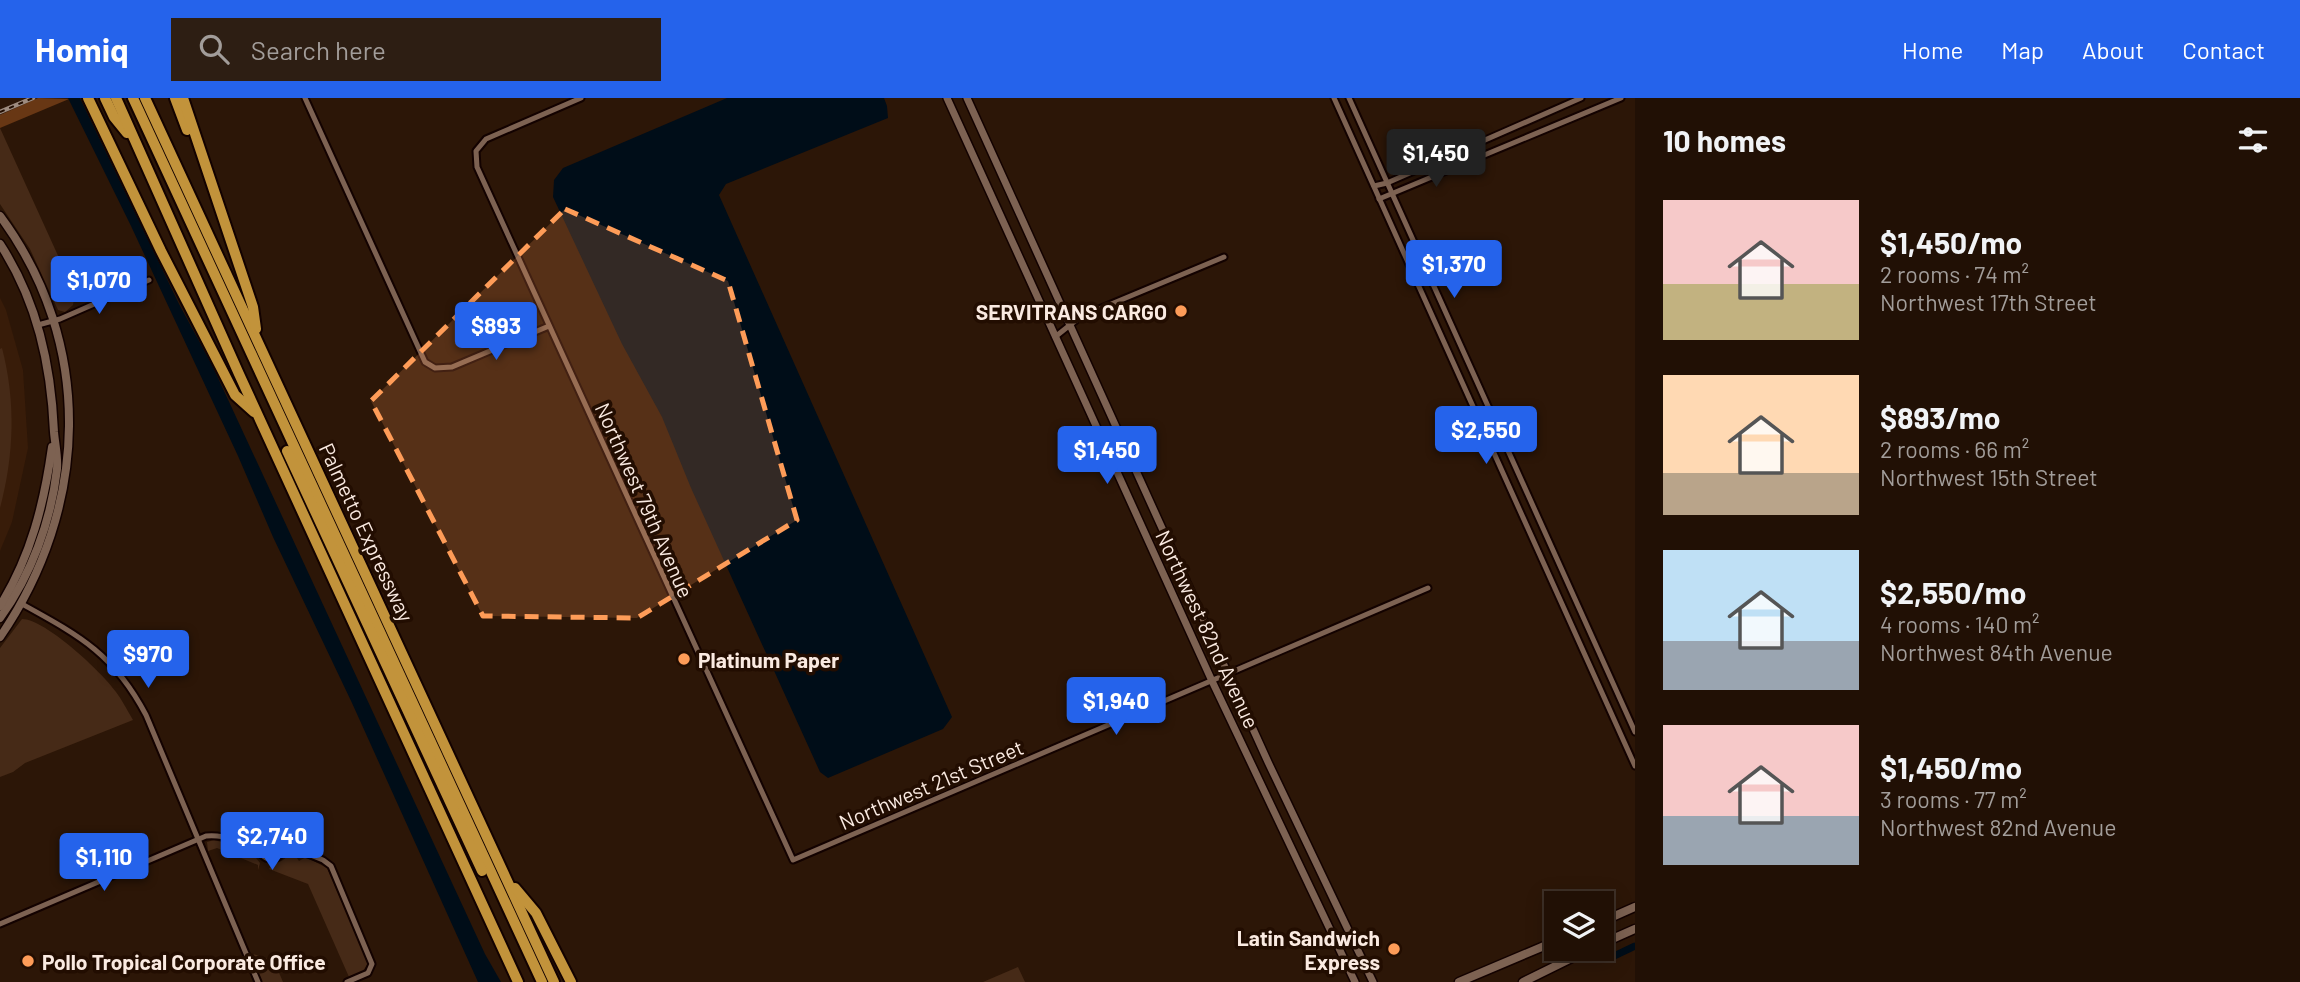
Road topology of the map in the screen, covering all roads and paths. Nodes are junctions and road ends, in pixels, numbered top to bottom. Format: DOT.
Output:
graph roads {
  1 [pos="88,98"];
  2 [pos="105,98"];
  3 [pos="116,98"];
  4 [pos="126,98"];
  5 [pos="133,98"];
  6 [pos="145,98"];
  7 [pos="174,98"];
  8 [pos="183,98"];
  9 [pos="305,98"];
  10 [pos="581,98"];
  11 [pos="947,98"];
  12 [pos="967,98"];
  13 [pos="1334,98"];
  14 [pos="1349,98"];
  15 [pos="1581,98"];
  16 [pos="1621,98"];
  17 [pos="135,143"];
  18 [pos="207,174"];
  19 [pos="1387,183"];
  20 [pos="1374,186"];
  21 [pos="1392,193"];
  22 [pos="1379,199"];
  23 [pos="0,216"];
  24 [pos="0,244"];
  25 [pos="1224,257"];
  26 [pos="149,280"];
  27 [pos="54,320"];
  28 [pos="38,325"];
  29 [pos="1069,325"];
  30 [pos="549,326"];
  31 [pos="1055,337"];
  32 [pos="258,341"];
  33 [pos="258,417"];
  34 [pos="54,434"];
  35 [pos="1428,588"];
  36 [pos="13,598"];
  37 [pos="22,604"];
  38 [pos="0,606"];
  39 [pos="0,618"];
  40 [pos="0,637"];
  41 [pos="1229,674"];
  42 [pos="1212,681"];
  43 [pos="1635,732"];
  44 [pos="1635,743"];
  45 [pos="1627,748"];
  46 [pos="1635,749"];
  47 [pos="1635,766"];
  48 [pos="264,837"];
  49 [pos="225,838"];
  50 [pos="197,839"];
  51 [pos="284,844"];
  52 [pos="1312,853"];
  53 [pos="262,855"];
  54 [pos="793,860"];
  55 [pos="1297,860"];
  56 [pos="506,878"];
  57 [pos="1635,907"];
  58 [pos="1614,916"];
  59 [pos="0,924"];
  60 [pos="1635,929"];
  61 [pos="1614,938"];
  62 [pos="1544,946"];
  63 [pos="1562,961"];
  64 [pos="258,982"];
  65 [pos="347,982"];
  66 [pos="518,982"];
  67 [pos="534,982"];
  68 [pos="542,982"];
  69 [pos="554,982"];
  70 [pos="571,982"];
  71 [pos="1354,982"];
  72 [pos="1373,982"];
  73 [pos="1459,982"];
  74 [pos="1523,982"];
  1 -- 33 [label="highway"];
  2 -- 17 [label="highway"];
  3 -- 17 [label="highway"];
  4 -- 67 [label="highway"];
  5 -- 68 [label="highway"];
  6 -- 32 [label="highway, Palmetto Expressway"];
  7 -- 18 [label="highway"];
  8 -- 18 [label="highway"];
  9 -- 30 [label="street"];
  10 -- 30 [label="street, Northwest 79th Avenue"];
  11 -- 31 [label="street, Northwest 82nd Avenue"];
  12 -- 29 [label="street, Northwest 82nd Avenue"];
  13 -- 20 [label="street"];
  14 -- 19 [label="street"];
  15 -- 19 [label="street"];
  16 -- 21 [label="street"];
  17 -- 33 [label="highway"];
  18 -- 32 [label="highway"];
  19 -- 20 [label="street"];
  19 -- 21 [label="street"];
  20 -- 22 [label="street"];
  21 -- 22 [label="street"];
  21 -- 43 [label="street"];
  22 -- 45 [label="street"];
  23 -- 27 [label="main road"];
  24 -- 28 [label="main road"];
  25 -- 29 [label="street"];
  26 -- 27 [label="street"];
  27 -- 28 [label="street"];
  27 -- 37 [label="main road"];
  28 -- 34 [label="main road"];
  29 -- 31 [label="street"];
  29 -- 41 [label="street, Northwest 82nd Avenue"];
  30 -- 54 [label="street, Northwest 79th Avenue"];
  31 -- 42 [label="street, Northwest 82nd Avenue"];
  32 -- 56 [label="highway, Palmetto Expressway"];
  33 -- 66 [label="highway"];
  34 -- 36 [label="main road"];
  34 -- 38 [label="main road"];
  35 -- 41 [label="street, Northwest 21st Street"];
  36 -- 37 [label="main road"];
  36 -- 39 [label="main road"];
  37 -- 40 [label="main road"];
  37 -- 50 [label="street"];
  41 -- 42 [label="street, Northwest 21st Street"];
  41 -- 52 [label="street, Northwest 82nd Avenue"];
  42 -- 54 [label="street, Northwest 21st Street"];
  42 -- 55 [label="street, Northwest 82nd Avenue"];
  44 -- 45 [label="street"];
  45 -- 46 [label="street"];
  45 -- 47 [label="street"];
  48 -- 49 [label="street"];
  48 -- 51 [label="street"];
  48 -- 53 [label="street"];
  49 -- 50 [label="street"];
  49 -- 53 [label="street"];
  50 -- 59 [label="street"];
  50 -- 64 [label="street"];
  51 -- 53 [label="street"];
  51 -- 65 [label="street"];
  52 -- 55 [label="street"];
  52 -- 72 [label="street, Northwest 82nd Avenue"];
  55 -- 71 [label="street, Northwest 82nd Avenue"];
  56 -- 69 [label="highway, Palmetto Expressway"];
  56 -- 70 [label="highway"];
  57 -- 58 [label="main road"];
  60 -- 61 [label="main road"];
  62 -- 73 [label="main road"];
  63 -- 74 [label="main road"];
}
